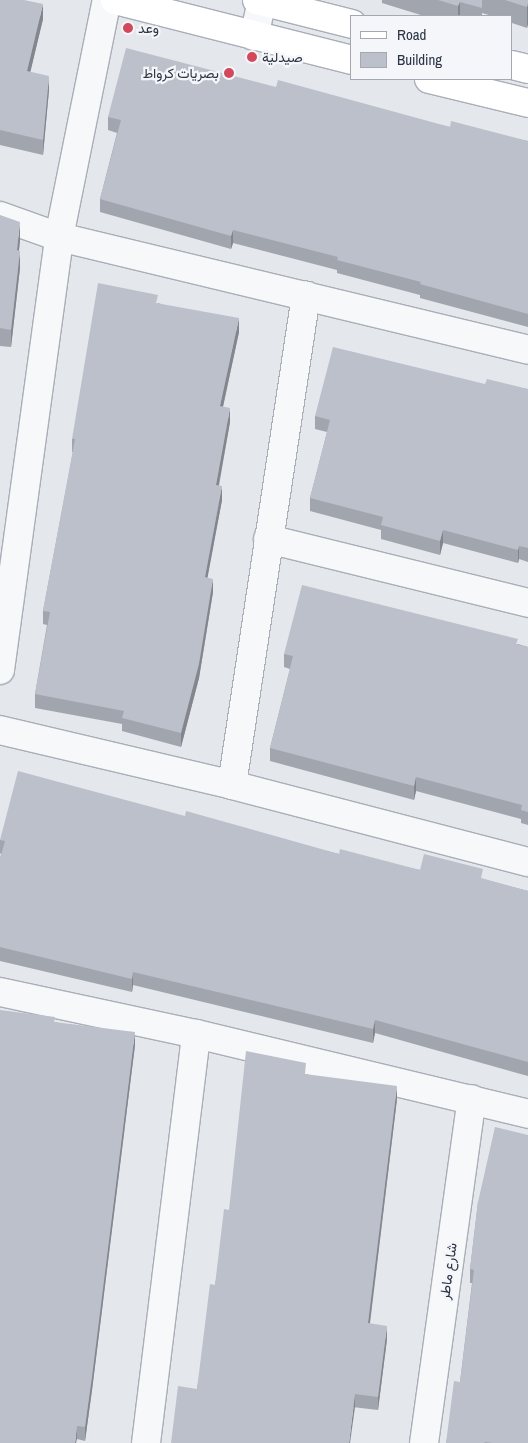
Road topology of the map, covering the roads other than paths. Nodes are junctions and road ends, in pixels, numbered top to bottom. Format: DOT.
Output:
graph roads {
  1 [pos="107,0"];
  2 [pos="115,0"];
  3 [pos="260,0"];
  4 [pos="350,23"];
  5 [pos="254,36"];
  6 [pos="350,60"];
  7 [pos="513,65"];
  8 [pos="528,69"];
  9 [pos="433,80"];
  10 [pos="528,103"];
  11 [pos="0,216"];
  12 [pos="59,236"];
  13 [pos="306,296"];
  14 [pos="528,350"];
  15 [pos="268,539"];
  16 [pos="528,603"];
  17 [pos="0,670"];
  18 [pos="0,730"];
  19 [pos="232,785"];
  20 [pos="528,862"];
  21 [pos="0,992"];
  22 [pos="196,1034"];
  23 [pos="472,1099"];
  24 [pos="528,1114"];
  25 [pos="146,1443"];
  26 [pos="424,1443"];
  1 -- 12 [label="street"];
  2 -- 5 [label="main road"];
  3 -- 4 [label="main road"];
  3 -- 5 [label="street"];
  5 -- 6 [label="main road"];
  7 -- 8 [label="main road"];
  9 -- 10 [label="main road"];
  11 -- 12 [label="street"];
  12 -- 13 [label="street"];
  12 -- 17 [label="street"];
  13 -- 14 [label="street"];
  13 -- 15 [label="street"];
  15 -- 16 [label="street"];
  15 -- 19 [label="street"];
  18 -- 19 [label="street"];
  19 -- 20 [label="street"];
  21 -- 22 [label="street"];
  22 -- 23 [label="street"];
  22 -- 25 [label="street"];
  23 -- 24 [label="street"];
  23 -- 26 [label="street, شارع ماطر"];
}
